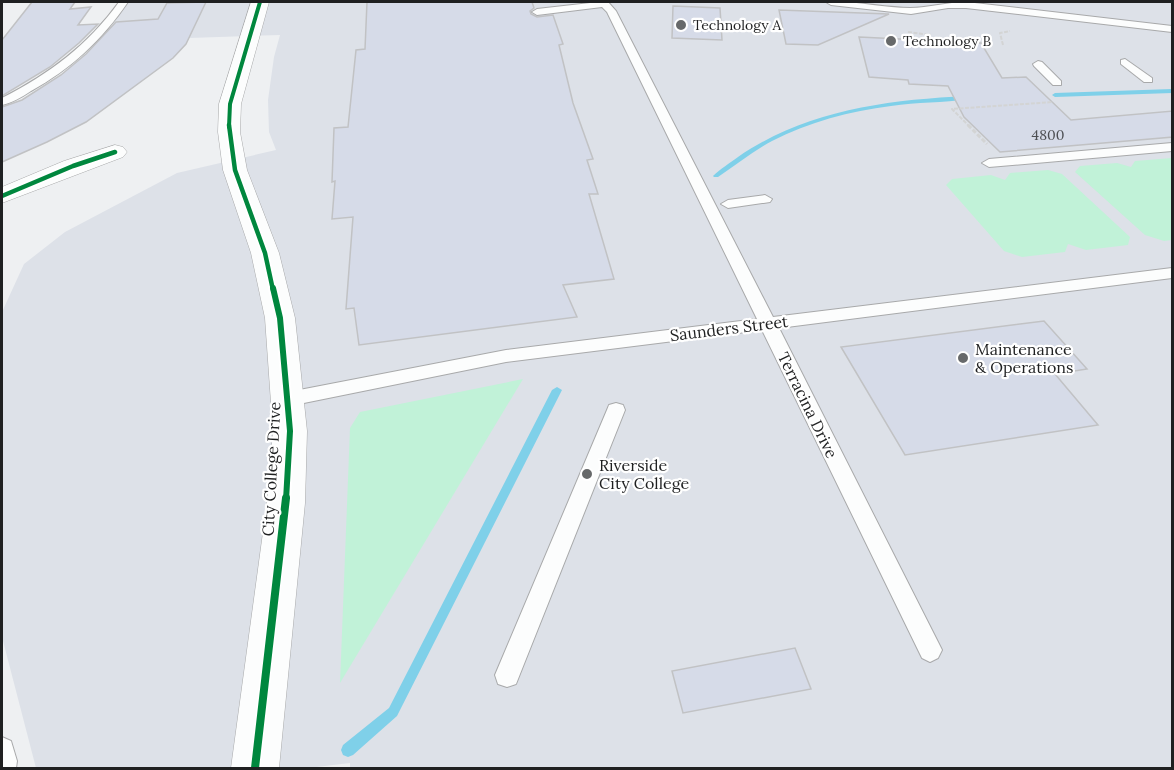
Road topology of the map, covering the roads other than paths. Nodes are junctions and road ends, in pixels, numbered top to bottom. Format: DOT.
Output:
graph roads {
  1 [pos="123,2"];
  2 [pos="261,2"];
  3 [pos="831,2"];
  4 [pos="603,3"];
  5 [pos="558,5"];
  6 [pos="537,12"];
  7 [pos="1173,29"];
  8 [pos="1125,62"];
  9 [pos="1038,64"];
  10 [pos="1148,80"];
  11 [pos="1057,82"];
  12 [pos="2,102"];
  13 [pos="1173,147"];
  14 [pos="115,152"];
  15 [pos="989,163"];
  16 [pos="2,196"];
  17 [pos="765,200"];
  18 [pos="728,204"];
  19 [pos="1173,273"];
  20 [pos="768,323"];
  21 [pos="289,399"];
  22 [pos="616,410"];
  23 [pos="930,650"];
  24 [pos="507,675"];
  25 [pos="2,750"];
  26 [pos="3,768"];
  27 [pos="255,768"];
  1 -- 12 [label="lane"];
  2 -- 21 [label="street, City College Drive"];
  3 -- 7 [label="lane"];
  4 -- 5 [label="lane"];
  4 -- 20 [label="lane, Terracina Drive"];
  5 -- 6 [label="lane"];
  8 -- 10 [label="lane"];
  9 -- 11 [label="lane"];
  13 -- 15 [label="lane"];
  14 -- 16 [label="street"];
  17 -- 18 [label="lane"];
  19 -- 20 [label="lane, Saunders Street"];
  20 -- 21 [label="lane, Saunders Street"];
  20 -- 23 [label="lane, Terracina Drive"];
  21 -- 27 [label="street, City College Drive"];
  22 -- 24 [label="lane"];
  25 -- 26 [label="lane"];
}
